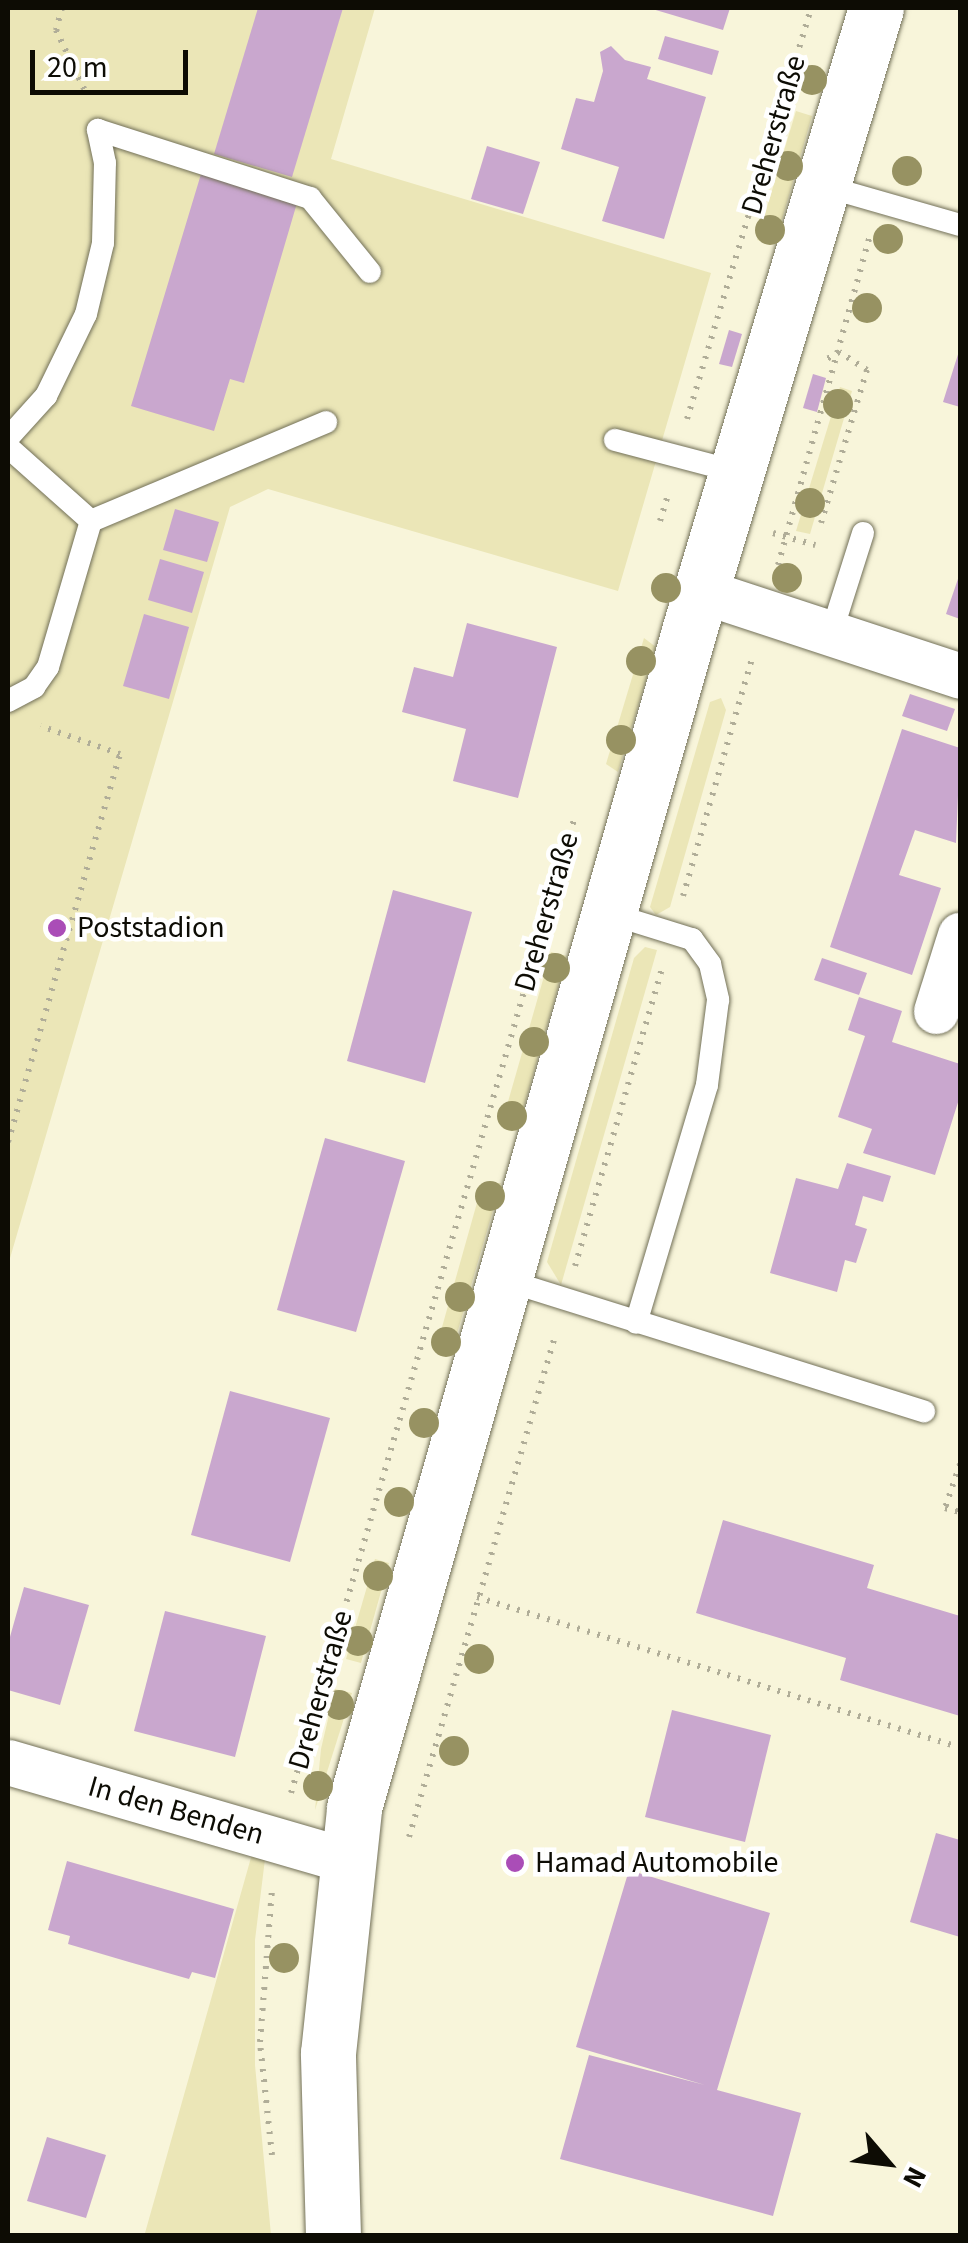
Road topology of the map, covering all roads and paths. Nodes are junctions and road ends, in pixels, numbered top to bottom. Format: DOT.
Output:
graph roads {
  1 [pos="62,8"];
  2 [pos="811,8"];
  3 [pos="876,8"];
  4 [pos="98,130"];
  5 [pos="824,186"];
  6 [pos="960,225"];
  7 [pos="370,272"];
  8 [pos="326,422"];
  9 [pos="8,438"];
  10 [pos="615,440"];
  11 [pos="8,446"];
  12 [pos="680,457"];
  13 [pos="736,472"];
  14 [pos="91,521"];
  15 [pos="760,530"];
  16 [pos="863,534"];
  17 [pos="786,537"];
  18 [pos="654,542"];
  19 [pos="815,545"];
  20 [pos="702,591"];
  21 [pos="767,620"];
  22 [pos="831,634"];
  23 [pos="960,676"];
  24 [pos="13,699"];
  25 [pos="581,796"];
  26 [pos="611,914"];
  27 [pos="543,928"];
  28 [pos="672,933"];
  29 [pos="960,935"];
  30 [pos="538,947"];
  31 [pos="936,1011"];
  32 [pos="8,1142"];
  33 [pos="508,1280"];
  34 [pos="565,1300"];
  35 [pos="636,1323"];
  36 [pos="924,1412"];
  37 [pos="960,1464"];
  38 [pos="960,1512"];
  39 [pos="477,1598"];
  40 [pos="952,1745"];
  41 [pos="8,1762"];
  42 [pos="288,1800"];
  43 [pos="404,1857"];
  44 [pos="346,1860"];
  45 [pos="274,1881"];
  46 [pos="274,2168"];
  47 [pos="333,2236"];
  1 -- 4 [label="path"];
  2 -- 12 [label="path, Dreherstraße"];
  3 -- 5 [label="main road, Dreherstraße"];
  4 -- 7 [label="lane"];
  4 -- 9 [label="lane"];
  5 -- 6 [label="lane"];
  5 -- 13 [label="main road, Dreherstraße"];
  8 -- 14 [label="lane"];
  10 -- 12 [label="lane"];
  11 -- 14 [label="lane"];
  12 -- 13 [label="lane"];
  12 -- 18 [label="path, Dreherstraße"];
  13 -- 20 [label="main road, Dreherstraße"];
  14 -- 24 [label="lane"];
  15 -- 17 [label="path"];
  16 -- 22 [label="lane"];
  17 -- 19 [label="path"];
  17 -- 19 [label="path"];
  17 -- 21 [label="path"];
  19 -- 21 [label="path"];
  20 -- 21 [label="street"];
  20 -- 26 [label="main road, Dreherstraße"];
  21 -- 22 [label="street"];
  21 -- 28 [label="path"];
  22 -- 23 [label="street"];
  24 -- 32 [label="path"];
  25 -- 27 [label="path, Dreherstraße"];
  26 -- 28 [label="lane"];
  26 -- 33 [label="main road, Dreherstraße"];
  28 -- 34 [label="path"];
  28 -- 35 [label="lane"];
  29 -- 31 [label="street"];
  30 -- 42 [label="path, Dreherstraße"];
  33 -- 34 [label="lane"];
  33 -- 44 [label="main road, Dreherstraße"];
  34 -- 35 [label="lane"];
  34 -- 39 [label="path"];
  35 -- 36 [label="lane"];
  37 -- 38 [label="path"];
  39 -- 40 [label="path"];
  39 -- 43 [label="path"];
  41 -- 44 [label="street, In den Benden"];
  44 -- 47 [label="main road, Dreherstraße"];
  45 -- 46 [label="path"];
}
